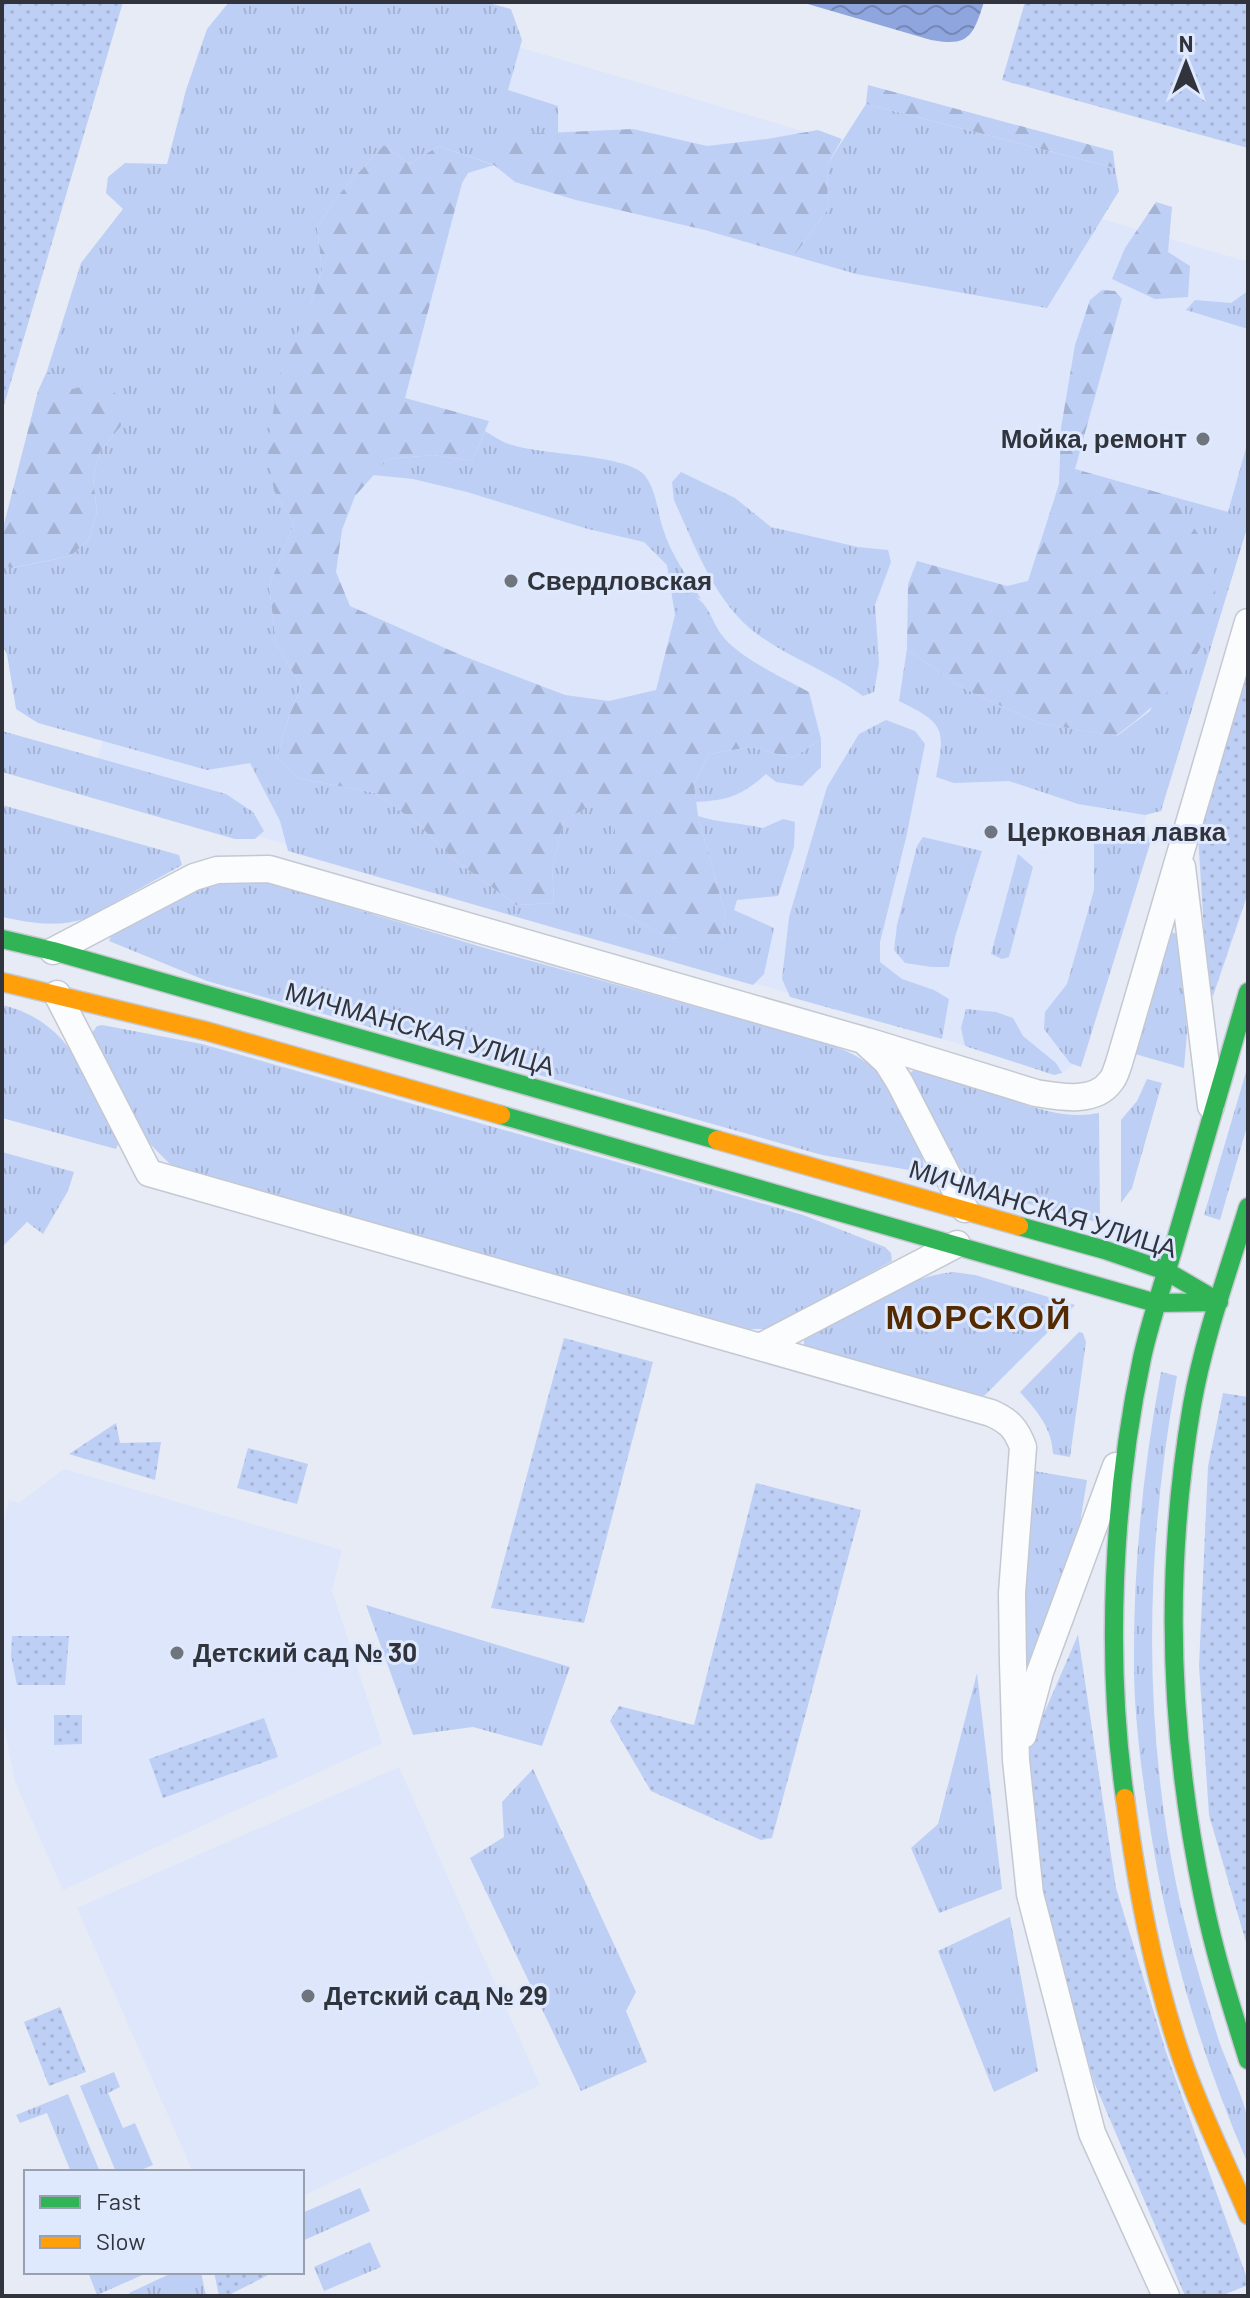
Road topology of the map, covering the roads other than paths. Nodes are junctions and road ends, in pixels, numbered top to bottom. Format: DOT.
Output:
graph roads {
  1 [pos="1248,622"];
  2 [pos="1181,856"];
  3 [pos="2,939"];
  4 [pos="53,951"];
  5 [pos="2,982"];
  6 [pos="1248,992"];
  7 [pos="57,994"];
  8 [pos="863,1040"];
  9 [pos="1212,1118"];
  10 [pos="1248,1207"];
  11 [pos="965,1209"];
  12 [pos="957,1244"];
  13 [pos="1166,1271"];
  14 [pos="1219,1302"];
  15 [pos="1156,1303"];
  16 [pos="760,1347"];
  17 [pos="1129,1428"];
  18 [pos="1016,1760"];
  19 [pos="1248,2060"];
  20 [pos="1248,2215"];
  21 [pos="1166,2296"];
  1 -- 2 [label="street"];
  2 -- 8 [label="street"];
  2 -- 9 [label="street"];
  3 -- 4 [label="main road, МИЧМАНСКАЯ УЛИЦА"];
  4 -- 8 [label="street"];
  4 -- 11 [label="main road, МИЧМАНСКАЯ УЛИЦА"];
  5 -- 7 [label="main road, МИЧМАНСКАЯ УЛИЦА"];
  6 -- 9 [label="main road"];
  7 -- 12 [label="main road, МИЧМАНСКАЯ УЛИЦА"];
  7 -- 16 [label="street"];
  8 -- 11 [label="street"];
  9 -- 13 [label="main road"];
  10 -- 14 [label="main road"];
  11 -- 13 [label="main road, МИЧМАНСКАЯ УЛИЦА"];
  12 -- 15 [label="main road, МИЧМАНСКАЯ УЛИЦА"];
  12 -- 16 [label="street"];
  13 -- 14 [label="main road, МИЧМАНСКАЯ УЛИЦА"];
  13 -- 15 [label="main road"];
  14 -- 15 [label="main road, МИЧМАНСКАЯ УЛИЦА"];
  14 -- 19 [label="main road"];
  15 -- 17 [label="main road"];
  16 -- 18 [label="street"];
  17 -- 18 [label="street"];
  17 -- 20 [label="main road"];
  18 -- 21 [label="street"];
}
